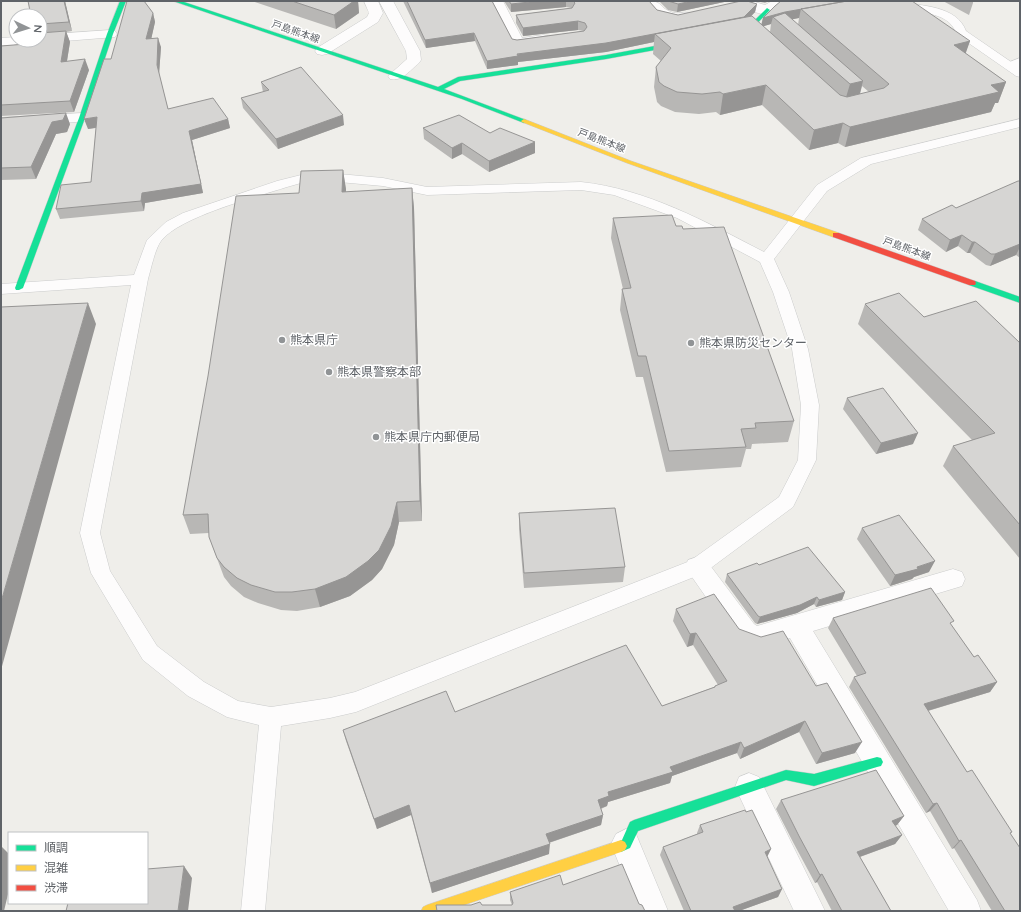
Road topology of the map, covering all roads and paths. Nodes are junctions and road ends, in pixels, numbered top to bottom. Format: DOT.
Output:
graph roads {
  1 [pos="123,1"];
  2 [pos="176,1"];
  3 [pos="371,1"];
  4 [pos="386,1"];
  5 [pos="496,1"];
  6 [pos="781,1"];
  7 [pos="651,3"];
  8 [pos="740,3"];
  9 [pos="884,7"];
  10 [pos="767,10"];
  11 [pos="700,13"];
  12 [pos="521,18"];
  13 [pos="506,20"];
  14 [pos="110,34"];
  15 [pos="718,36"];
  16 [pos="48,38"];
  17 [pos="555,38"];
  18 [pos="688,42"];
  19 [pos="322,51"];
  20 [pos="1017,67"];
  21 [pos="395,76"];
  22 [pos="438,90"];
  23 [pos="82,118"];
  24 [pos="1,123"];
  25 [pos="1020,123"];
  26 [pos="797,220"];
  27 [pos="766,259"];
  28 [pos="140,279"];
  29 [pos="19,288"];
  30 [pos="1,289"];
  31 [pos="1020,300"];
  32 [pos="697,566"];
  33 [pos="953,579"];
  34 [pos="796,626"];
  35 [pos="271,716"];
  36 [pos="877,762"];
  37 [pos="749,787"];
  38 [pos="626,844"];
  39 [pos="494,900"];
  40 [pos="253,911"];
  41 [pos="427,911"];
  42 [pos="653,911"];
  43 [pos="810,911"];
  44 [pos="966,911"];
  1 -- 14 [label="street"];
  2 -- 19 [label="street, 戸島熊本線"];
  3 -- 19 [label="street"];
  4 -- 21 [label="street"];
  5 -- 13 [label="street"];
  6 -- 10 [label="street"];
  7 -- 11 [label="street"];
  8 -- 10 [label="street"];
  9 -- 20 [label="lane"];
  10 -- 15 [label="street"];
  12 -- 13 [label="street"];
  13 -- 17 [label="street"];
  14 -- 16 [label="street"];
  14 -- 23 [label="street"];
  18 -- 22 [label="street"];
  19 -- 21 [label="street, 戸島熊本線"];
  21 -- 22 [label="street, 戸島熊本線"];
  22 -- 26 [label="street, 戸島熊本線"];
  23 -- 24 [label="street"];
  23 -- 29 [label="street"];
  25 -- 26 [label="lane"];
  26 -- 27 [label="lane"];
  26 -- 31 [label="street, 戸島熊本線"];
  27 -- 28 [label="lane"];
  27 -- 32 [label="lane"];
  28 -- 29 [label="lane"];
  28 -- 35 [label="lane"];
  29 -- 30 [label="lane"];
  32 -- 34 [label="street"];
  32 -- 35 [label="lane"];
  33 -- 34 [label="street"];
  34 -- 36 [label="street"];
  35 -- 40 [label="lane"];
  36 -- 37 [label="street"];
  36 -- 44 [label="street"];
  37 -- 38 [label="street"];
  37 -- 43 [label="street"];
  38 -- 39 [label="street"];
  38 -- 42 [label="street"];
  39 -- 41 [label="street"];
}
